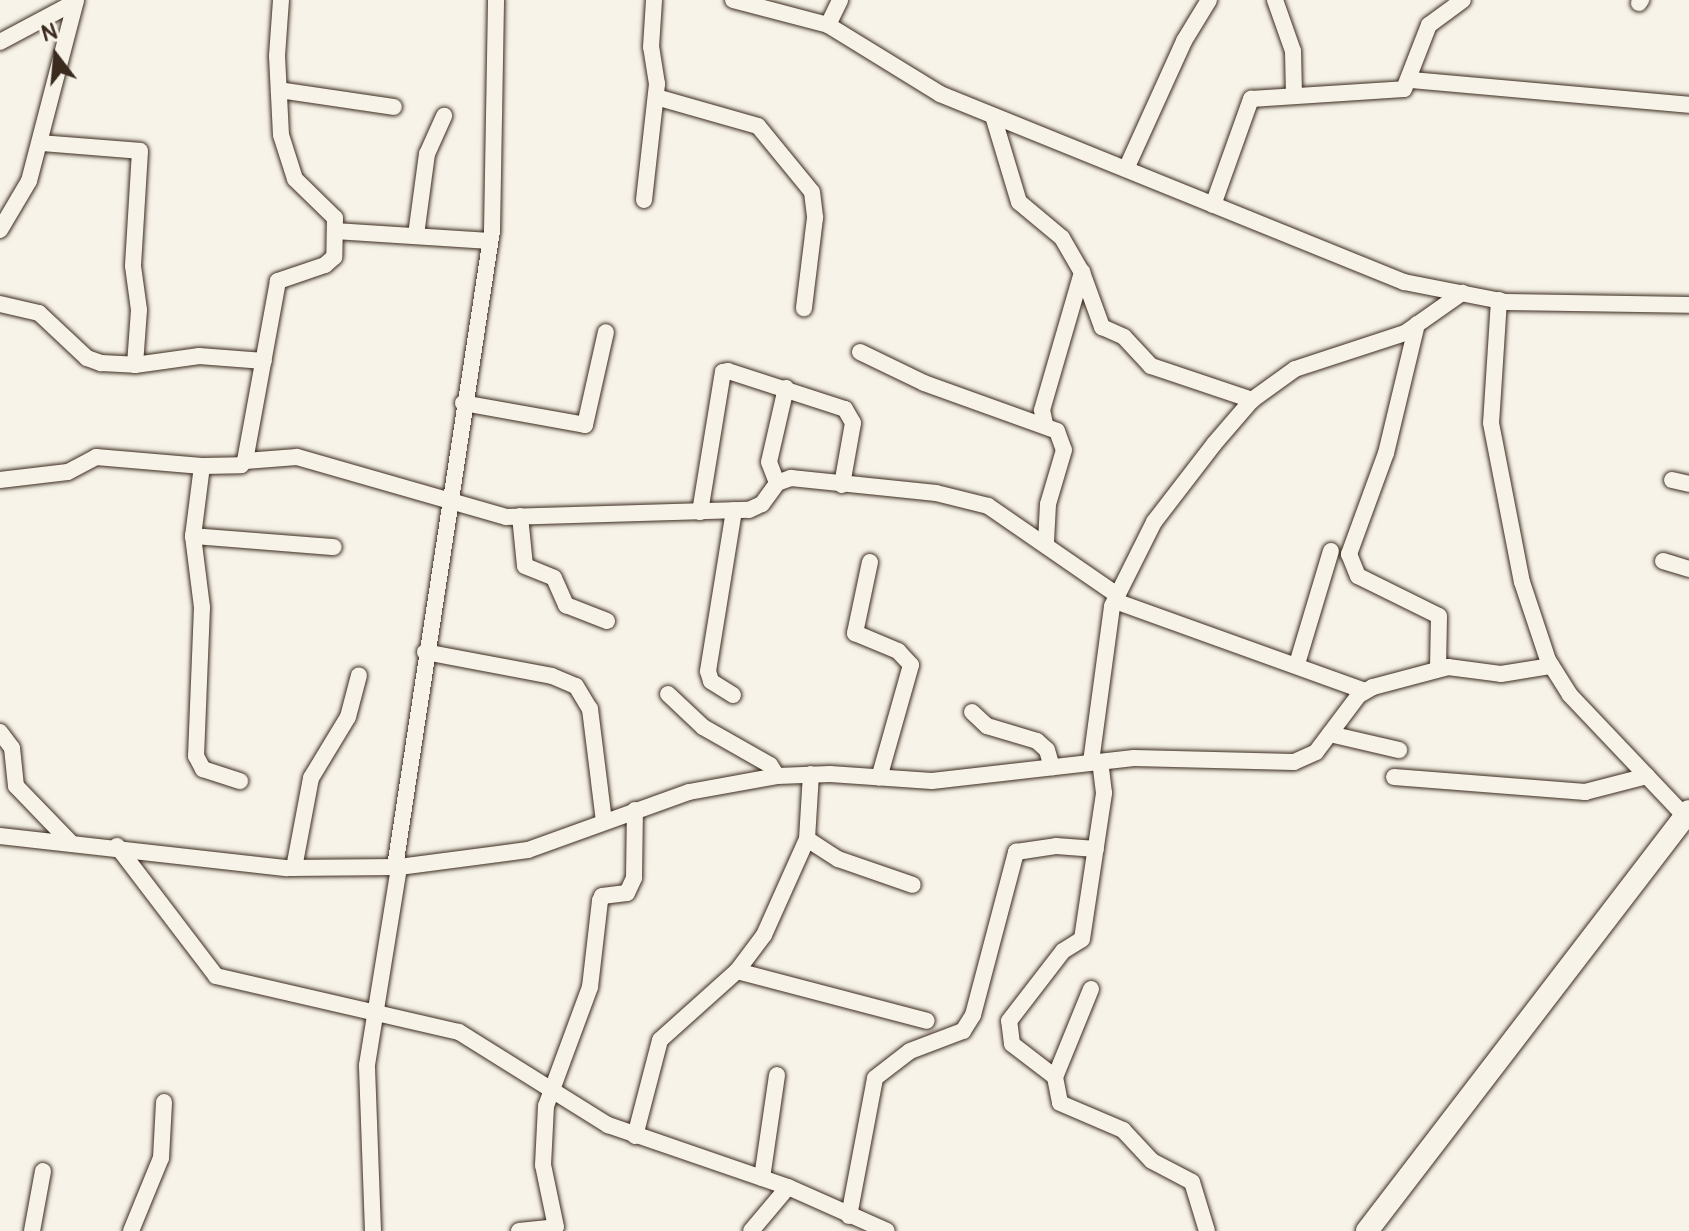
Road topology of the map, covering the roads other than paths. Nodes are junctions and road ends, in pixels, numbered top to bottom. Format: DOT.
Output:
graph roads {
  1 [pos="281,0"];
  2 [pos="496,0"];
  3 [pos="654,0"];
  4 [pos="840,0"];
  5 [pos="1209,0"];
  6 [pos="1275,0"];
  7 [pos="1463,0"];
  8 [pos="75,1"];
  9 [pos="740,1"];
  10 [pos="828,25"];
  11 [pos="0,42"];
  12 [pos="1411,80"];
  13 [pos="279,90"];
  14 [pos="1294,95"];
  15 [pos="656,97"];
  16 [pos="1689,105"];
  17 [pos="394,107"];
  18 [pos="444,116"];
  19 [pos="993,116"];
  20 [pos="41,143"];
  21 [pos="1126,169"];
  22 [pos="644,200"];
  23 [pos="1213,205"];
  24 [pos="0,230"];
  25 [pos="335,231"];
  26 [pos="416,235"];
  27 [pos="490,241"];
  28 [pos="1082,272"];
  29 [pos="1462,293"];
  30 [pos="1499,300"];
  31 [pos="0,304"];
  32 [pos="1689,305"];
  33 [pos="804,308"];
  34 [pos="1417,324"];
  35 [pos="606,332"];
  36 [pos="860,352"];
  37 [pos="264,361"];
  38 [pos="135,365"];
  39 [pos="786,388"];
  40 [pos="1252,400"];
  41 [pos="463,403"];
  42 [pos="1045,424"];
  43 [pos="245,461"];
  44 [pos="202,466"];
  45 [pos="0,480"];
  46 [pos="1672,480"];
  47 [pos="777,483"];
  48 [pos="1689,484"];
  49 [pos="842,485"];
  50 [pos="448,502"];
  51 [pos="734,510"];
  52 [pos="700,512"];
  53 [pos="520,516"];
  54 [pos="193,536"];
  55 [pos="1046,542"];
  56 [pos="334,547"];
  57 [pos="1331,551"];
  58 [pos="1663,561"];
  59 [pos="870,562"];
  60 [pos="1689,569"];
  61 [pos="1116,598"];
  62 [pos="607,621"];
  63 [pos="425,652"];
  64 [pos="1297,664"];
  65 [pos="1551,666"];
  66 [pos="1438,669"];
  67 [pos="359,675"];
  68 [pos="1365,691"];
  69 [pos="668,694"];
  70 [pos="733,695"];
  71 [pos="972,712"];
  72 [pos="0,732"];
  73 [pos="1330,734"];
  74 [pos="1399,750"];
  75 [pos="1096,762"];
  76 [pos="1052,767"];
  77 [pos="811,774"];
  78 [pos="777,776"];
  79 [pos="1647,776"];
  80 [pos="1394,777"];
  81 [pos="879,778"];
  82 [pos="240,781"];
  83 [pos="635,810"];
  84 [pos="1687,814"];
  85 [pos="604,821"];
  86 [pos="0,836"];
  87 [pos="807,839"];
  88 [pos="70,842"];
  89 [pos="117,846"];
  90 [pos="1096,849"];
  91 [pos="397,867"];
  92 [pos="294,868"];
  93 [pos="913,885"];
  94 [pos="737,971"];
  95 [pos="1091,989"];
  96 [pos="375,1013"];
  97 [pos="927,1021"];
  98 [pos="777,1075"];
  99 [pos="1055,1077"];
  100 [pos="549,1089"];
  101 [pos="164,1102"];
  102 [pos="635,1136"];
  103 [pos="43,1171"];
  104 [pos="762,1178"];
  105 [pos="788,1187"];
  106 [pos="849,1216"];
  107 [pos="32,1231"];
  108 [pos="131,1231"];
  109 [pos="373,1231"];
  110 [pos="519,1231"];
  111 [pos="751,1231"];
  112 [pos="887,1231"];
  113 [pos="1207,1231"];
  114 [pos="1367,1231"];
  1 -- 13 [label="street"];
  2 -- 27 [label="street"];
  3 -- 15 [label="street"];
  4 -- 10 [label="street"];
  5 -- 21 [label="street"];
  6 -- 14 [label="street"];
  7 -- 12 [label="street"];
  8 -- 11 [label="street"];
  8 -- 20 [label="street"];
  9 -- 10 [label="street"];
  10 -- 19 [label="street"];
  12 -- 14 [label="street"];
  12 -- 16 [label="street"];
  13 -- 17 [label="street"];
  13 -- 25 [label="street"];
  14 -- 23 [label="street"];
  15 -- 22 [label="street"];
  15 -- 33 [label="street"];
  18 -- 26 [label="street"];
  19 -- 21 [label="street"];
  19 -- 28 [label="street"];
  20 -- 24 [label="street"];
  20 -- 38 [label="street"];
  21 -- 23 [label="street"];
  23 -- 29 [label="street"];
  25 -- 26 [label="street"];
  25 -- 37 [label="street"];
  26 -- 27 [label="street"];
  27 -- 41 [label="street"];
  28 -- 40 [label="street"];
  28 -- 42 [label="street"];
  29 -- 30 [label="street"];
  29 -- 34 [label="street"];
  30 -- 32 [label="street"];
  30 -- 65 [label="street"];
  31 -- 38 [label="street"];
  34 -- 40 [label="street"];
  34 -- 66 [label="street"];
  35 -- 41 [label="street"];
  36 -- 42 [label="street"];
  37 -- 38 [label="street"];
  37 -- 43 [label="street"];
  39 -- 47 [label="street"];
  39 -- 49 [label="street"];
  39 -- 52 [label="street"];
  40 -- 61 [label="street"];
  41 -- 50 [label="street"];
  42 -- 55 [label="street"];
  43 -- 44 [label="street"];
  43 -- 50 [label="street"];
  44 -- 45 [label="street"];
  44 -- 54 [label="street"];
  46 -- 48 [label="street"];
  47 -- 49 [label="street"];
  47 -- 51 [label="street"];
  49 -- 55 [label="street"];
  50 -- 53 [label="street"];
  50 -- 63 [label="street"];
  51 -- 52 [label="street"];
  51 -- 70 [label="street"];
  52 -- 53 [label="street"];
  53 -- 62 [label="street"];
  54 -- 56 [label="street"];
  54 -- 82 [label="street"];
  55 -- 61 [label="street"];
  57 -- 64 [label="street"];
  58 -- 60 [label="street"];
  59 -- 81 [label="street"];
  61 -- 64 [label="street"];
  61 -- 75 [label="street"];
  63 -- 85 [label="street"];
  63 -- 91 [label="street"];
  64 -- 68 [label="street"];
  65 -- 66 [label="street"];
  65 -- 79 [label="street"];
  66 -- 68 [label="street"];
  67 -- 92 [label="street"];
  68 -- 73 [label="street"];
  69 -- 78 [label="street"];
  71 -- 76 [label="street"];
  72 -- 88 [label="street"];
  73 -- 74 [label="street"];
  73 -- 75 [label="street"];
  75 -- 76 [label="street"];
  75 -- 90 [label="street"];
  76 -- 81 [label="street"];
  77 -- 78 [label="street"];
  77 -- 81 [label="street"];
  77 -- 87 [label="street"];
  78 -- 83 [label="street"];
  79 -- 80 [label="street"];
  79 -- 84 [label="street"];
  83 -- 85 [label="street"];
  83 -- 100 [label="street"];
  84 -- 114 [label="main road"];
  85 -- 91 [label="street"];
  86 -- 88 [label="street"];
  87 -- 93 [label="street"];
  87 -- 94 [label="street"];
  88 -- 89 [label="street"];
  89 -- 92 [label="street"];
  89 -- 96 [label="street"];
  90 -- 99 [label="street"];
  90 -- 106 [label="street"];
  91 -- 92 [label="street"];
  91 -- 96 [label="street"];
  94 -- 97 [label="street"];
  94 -- 102 [label="street"];
  95 -- 99 [label="street"];
  96 -- 100 [label="street"];
  96 -- 109 [label="street"];
  98 -- 104 [label="street"];
  99 -- 113 [label="street"];
  100 -- 102 [label="street"];
  100 -- 110 [label="street"];
  101 -- 108 [label="street"];
  102 -- 104 [label="street"];
  103 -- 107 [label="street"];
  104 -- 105 [label="street"];
  105 -- 106 [label="street"];
  105 -- 111 [label="street"];
  106 -- 112 [label="street"];
}
